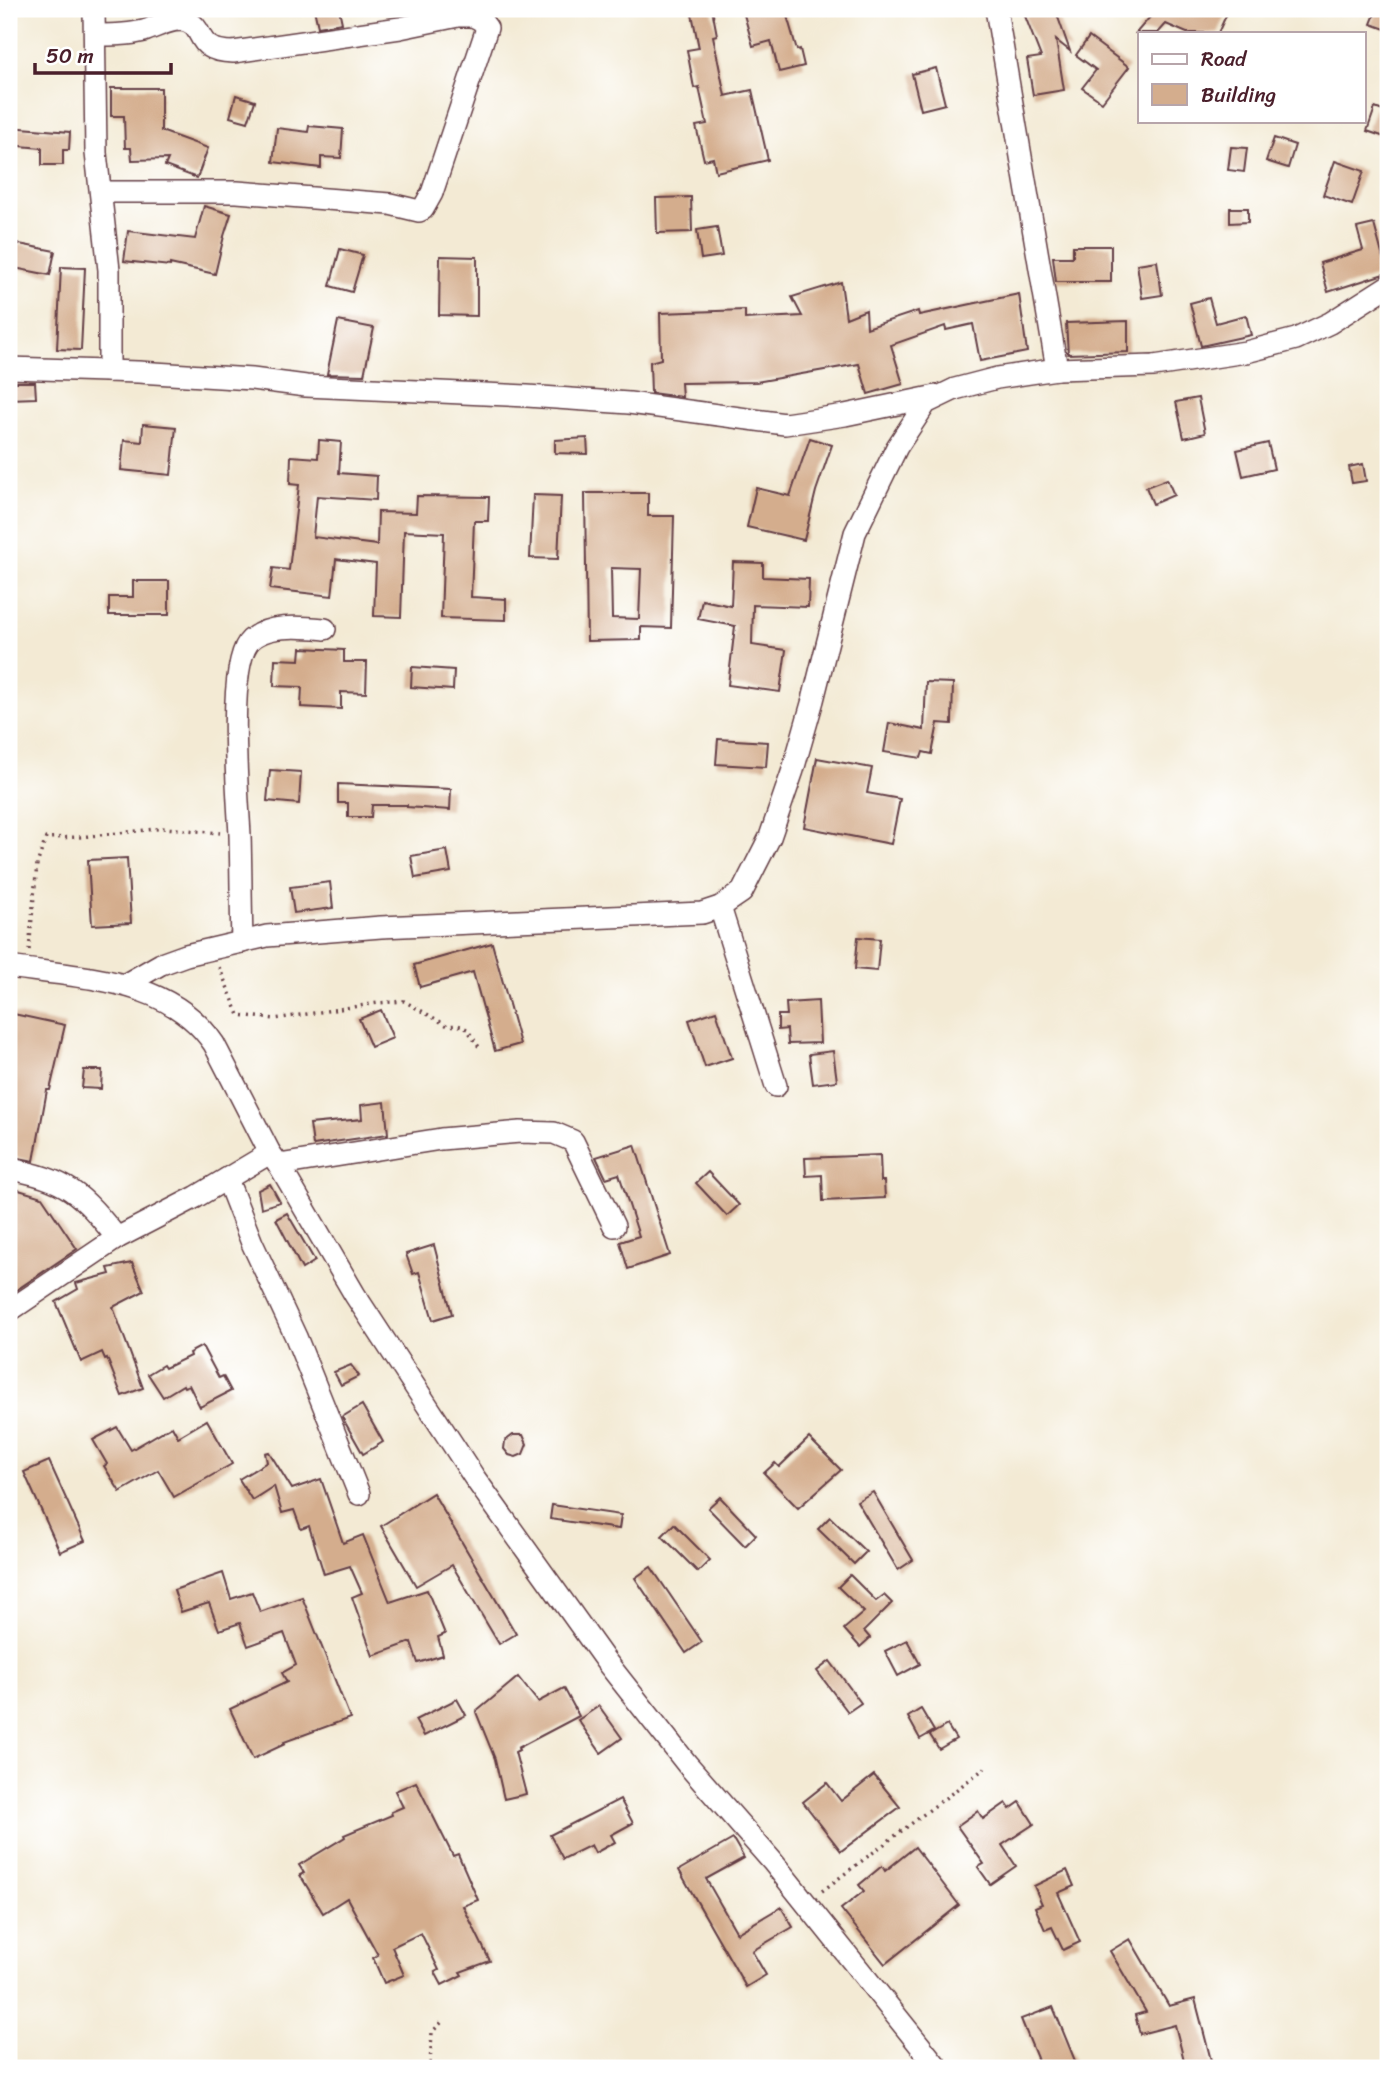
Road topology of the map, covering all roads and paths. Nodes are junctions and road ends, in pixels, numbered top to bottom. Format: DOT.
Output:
graph roads {
  1 [pos="94,9"];
  2 [pos="996,9"];
  3 [pos="95,35"];
  4 [pos="102,192"];
  5 [pos="1388,286"];
  6 [pos="9,368"];
  7 [pos="1057,369"];
  8 [pos="110,371"];
  9 [pos="938,395"];
  10 [pos="325,629"];
  11 [pos="240,834"];
  12 [pos="720,907"];
  13 [pos="242,942"];
  14 [pos="211,949"];
  15 [pos="18,968"];
  16 [pos="126,984"];
  17 [pos="479,1047"];
  18 [pos="776,1086"];
  19 [pos="274,1159"];
  20 [pos="9,1170"];
  21 [pos="227,1179"];
  22 [pos="614,1226"];
  23 [pos="117,1238"];
  24 [pos="9,1311"];
  25 [pos="359,1494"];
  26 [pos="985,1768"];
  27 [pos="806,1903"];
  28 [pos="442,2022"];
  29 [pos="426,2068"];
  30 [pos="938,2068"];
  1 -- 3 [label="street"];
  2 -- 7 [label="street"];
  3 -- 4 [label="street"];
  3 -- 4 [label="street"];
  4 -- 8 [label="street"];
  5 -- 7 [label="street"];
  6 -- 8 [label="street"];
  7 -- 9 [label="street"];
  8 -- 9 [label="street"];
  9 -- 12 [label="street"];
  10 -- 11 [label="street"];
  11 -- 13 [label="street"];
  11 -- 15 [label="path"];
  12 -- 13 [label="street"];
  12 -- 18 [label="street"];
  13 -- 14 [label="street"];
  14 -- 16 [label="street"];
  14 -- 17 [label="path"];
  15 -- 16 [label="street"];
  16 -- 19 [label="street"];
  19 -- 21 [label="street"];
  19 -- 22 [label="street"];
  19 -- 27 [label="street"];
  20 -- 23 [label="street"];
  21 -- 23 [label="street"];
  21 -- 25 [label="street"];
  23 -- 24 [label="street"];
  26 -- 27 [label="path"];
  27 -- 30 [label="street"];
  28 -- 29 [label="path"];
}
